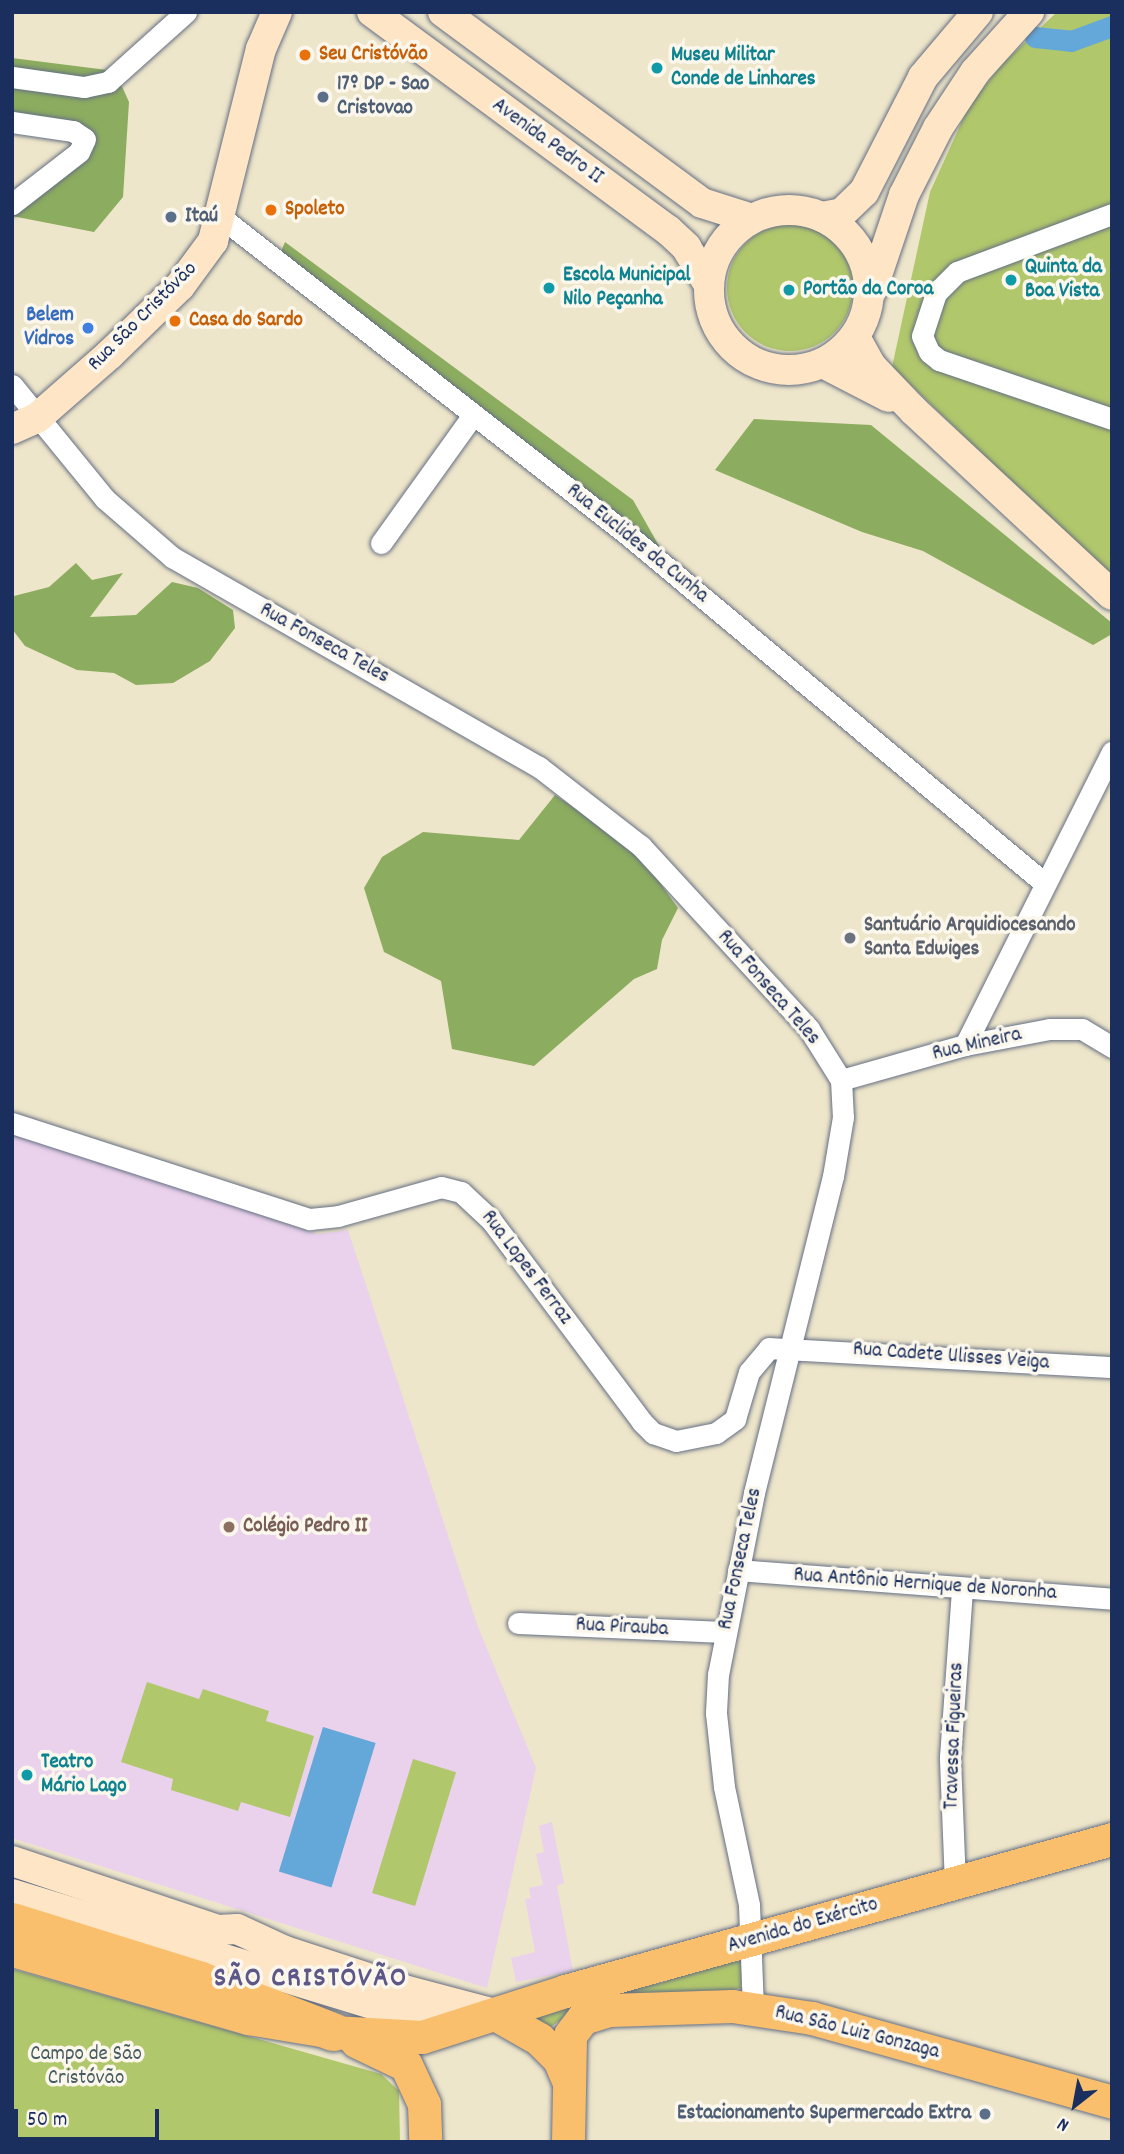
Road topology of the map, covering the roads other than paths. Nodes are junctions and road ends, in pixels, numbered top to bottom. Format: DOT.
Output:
graph roads {
  1 [pos="186,12"];
  2 [pos="277,12"];
  3 [pos="372,12"];
  4 [pos="443,12"];
  5 [pos="978,12"];
  6 [pos="1029,12"];
  7 [pos="12,77"];
  8 [pos="12,122"];
  9 [pos="13,203"];
  10 [pos="855,204"];
  11 [pos="1112,214"];
  12 [pos="822,217"];
  13 [pos="222,218"];
  14 [pos="752,219"];
  15 [pos="887,242"];
  16 [pos="709,285"];
  17 [pos="869,301"];
  18 [pos="855,337"];
  19 [pos="823,363"];
  20 [pos="12,385"];
  21 [pos="914,411"];
  22 [pos="472,415"];
  23 [pos="1112,419"];
  24 [pos="24,424"];
  25 [pos="381,544"];
  26 [pos="1112,595"];
  27 [pos="1112,751"];
  28 [pos="1043,882"];
  29 [pos="965,1045"];
  30 [pos="1112,1047"];
  31 [pos="841,1080"];
  32 [pos="12,1123"];
  33 [pos="791,1346"];
  34 [pos="1112,1367"];
  35 [pos="738,1570"];
  36 [pos="962,1588"];
  37 [pos="1112,1599"];
  38 [pos="518,1623"];
  39 [pos="725,1632"];
  40 [pos="1112,1839"];
  41 [pos="12,1861"];
  42 [pos="954,1884"];
  43 [pos="12,1894"];
  44 [pos="12,1922"];
  45 [pos="750,1942"];
  46 [pos="12,1950"];
  47 [pos="753,2008"];
  48 [pos="495,2014"];
  49 [pos="333,2032"];
  50 [pos="569,2082"];
  51 [pos="1112,2102"];
  52 [pos="425,2142"];
  53 [pos="568,2142"];
  1 -- 7 [label="street"];
  2 -- 13 [label="street, Rua São Cristóvão"];
  3 -- 16 [label="street, Avenida Pedro II"];
  4 -- 14 [label="street, Avenida Pedro II"];
  5 -- 10 [label="street"];
  6 -- 15 [label="street"];
  8 -- 9 [label="street"];
  10 -- 12 [label="street"];
  10 -- 15 [label="street"];
  11 -- 23 [label="street"];
  12 -- 14 [label="street, Avenida Pedro II"];
  12 -- 17 [label="street, Avenida Pedro II"];
  13 -- 22 [label="street, Rua Euclides da Cunha"];
  13 -- 24 [label="street, Rua São Cristóvão"];
  14 -- 16 [label="street, Avenida Pedro II"];
  15 -- 17 [label="street"];
  16 -- 19 [label="street, Avenida Pedro II"];
  17 -- 18 [label="street, Avenida Pedro II"];
  18 -- 19 [label="street, Avenida Pedro II"];
  18 -- 21 [label="street"];
  19 -- 21 [label="street"];
  20 -- 24 [label="street, Rua Fonseca Teles"];
  21 -- 26 [label="street"];
  22 -- 25 [label="street"];
  22 -- 28 [label="street, Rua Euclides da Cunha"];
  24 -- 31 [label="street, Rua Fonseca Teles"];
  27 -- 28 [label="street"];
  28 -- 29 [label="street"];
  29 -- 30 [label="street, Rua Mineira"];
  29 -- 31 [label="street, Rua Mineira"];
  31 -- 33 [label="street, Rua Fonseca Teles"];
  32 -- 33 [label="street, Rua Lopes Ferraz"];
  33 -- 34 [label="street, Rua Cadete Ulisses Veiga"];
  33 -- 35 [label="street, Rua Fonseca Teles"];
  35 -- 36 [label="street, Rua Antônio Hernique de Noronha"];
  35 -- 39 [label="street, Rua Fonseca Teles"];
  36 -- 37 [label="street, Rua Antônio Hernique de Noronha"];
  36 -- 42 [label="street, Travessa Figueiras"];
  38 -- 39 [label="street, Rua Pirauba"];
  39 -- 45 [label="street, Rua Fonseca Teles"];
  40 -- 42 [label="main road, Avenida do Exército"];
  41 -- 48 [label="street"];
  42 -- 45 [label="main road, Avenida do Exército"];
  43 -- 48 [label="street"];
  44 -- 49 [label="highway"];
  45 -- 47 [label="street, Rua Fonseca Teles"];
  45 -- 48 [label="main road, Avenida do Exército"];
  46 -- 49 [label="main road"];
  47 -- 50 [label="main road, Rua São Luiz Gonzaga"];
  47 -- 51 [label="main road, Rua São Luiz Gonzaga"];
  48 -- 49 [label="main road"];
  48 -- 50 [label="main road"];
  49 -- 52 [label="main road"];
  50 -- 53 [label="main road"];
}
